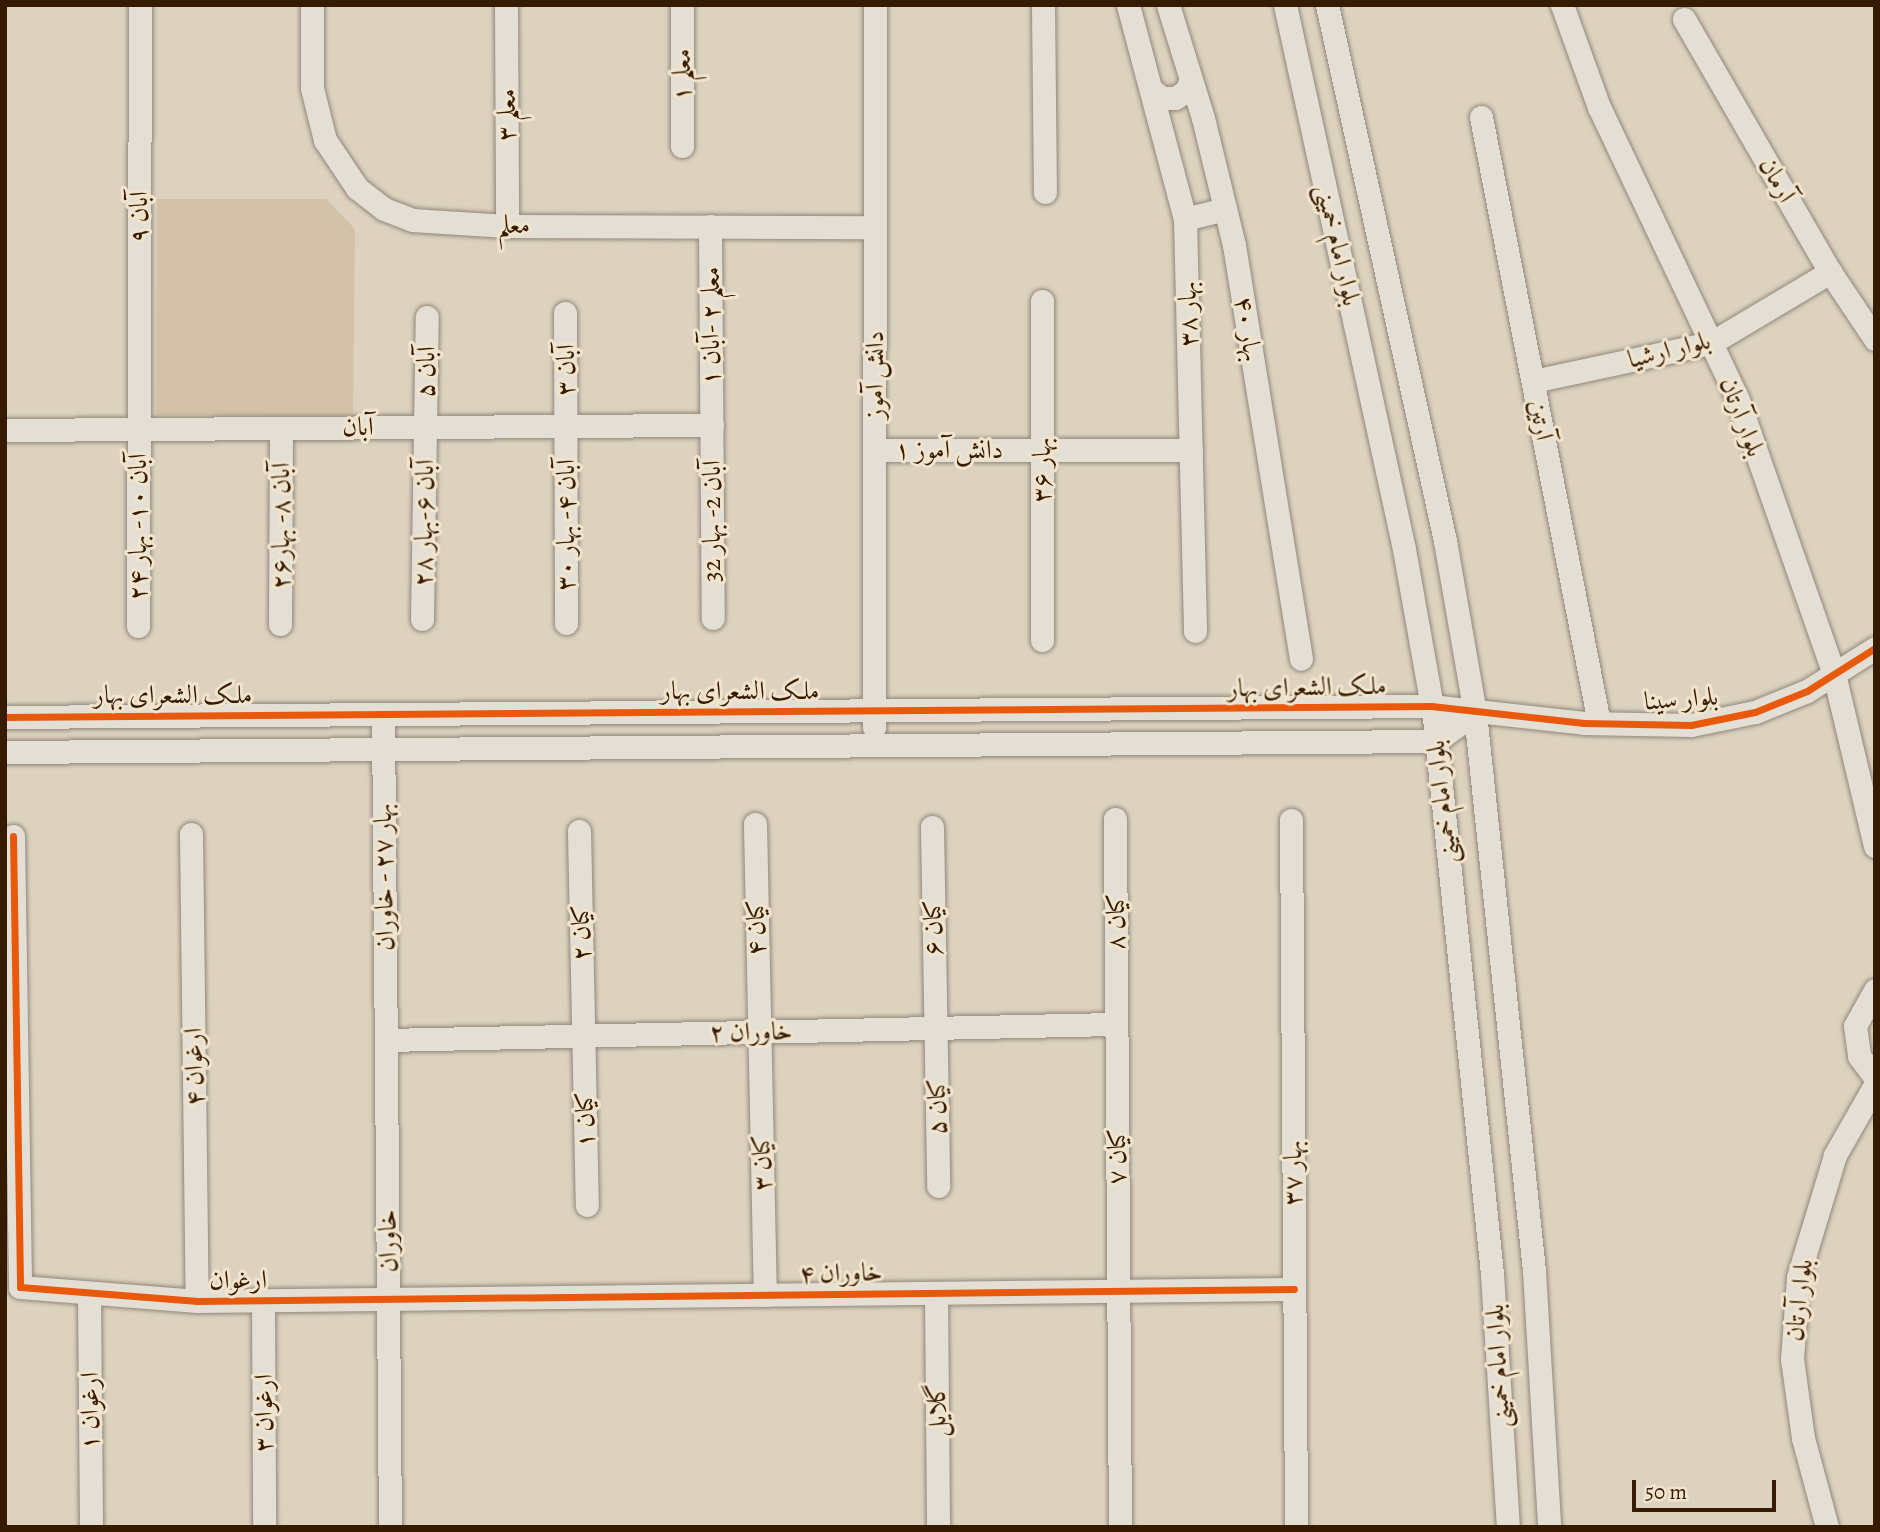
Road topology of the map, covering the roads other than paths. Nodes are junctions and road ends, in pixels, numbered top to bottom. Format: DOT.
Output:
graph roads {
  1 [pos="140,5"];
  2 [pos="312,5"];
  3 [pos="506,5"];
  4 [pos="682,5"];
  5 [pos="875,5"];
  6 [pos="1043,5"];
  7 [pos="1128,5"];
  8 [pos="1168,5"];
  9 [pos="1285,5"];
  10 [pos="1327,5"];
  11 [pos="1562,5"];
  12 [pos="1684,19"];
  13 [pos="1191,80"];
  14 [pos="1152,90"];
  15 [pos="1481,117"];
  16 [pos="682,146"];
  17 [pos="1045,192"];
  18 [pos="1225,209"];
  19 [pos="1185,219"];
  20 [pos="507,226"];
  21 [pos="710,226"];
  22 [pos="875,227"];
  23 [pos="1830,272"];
  24 [pos="1042,301"];
  25 [pos="565,313"];
  26 [pos="426,317"];
  27 [pos="1875,339"];
  28 [pos="1711,343"];
  29 [pos="1533,382"];
  30 [pos="712,425"];
  31 [pos="566,426"];
  32 [pos="425,427"];
  33 [pos="281,428"];
  34 [pos="138,429"];
  35 [pos="5,430"];
  36 [pos="874,450"];
  37 [pos="1042,450"];
  38 [pos="1191,450"];
  39 [pos="422,618"];
  40 [pos="713,618"];
  41 [pos="566,623"];
  42 [pos="280,624"];
  43 [pos="138,626"];
  44 [pos="1195,631"];
  45 [pos="1042,639"];
  46 [pos="1875,648"];
  47 [pos="1301,659"];
  48 [pos="1834,674"];
  49 [pos="1431,706"];
  50 [pos="874,711"];
  51 [pos="1475,713"];
  52 [pos="383,714"];
  53 [pos="5,717"];
  54 [pos="1599,723"];
  55 [pos="1436,741"];
  56 [pos="874,746"];
  57 [pos="383,748"];
  58 [pos="5,752"];
  59 [pos="1115,819"];
  60 [pos="1291,820"];
  61 [pos="755,824"];
  62 [pos="932,827"];
  63 [pos="579,831"];
  64 [pos="191,834"];
  65 [pos="13,836"];
  66 [pos="1875,846"];
  67 [pos="1875,990"];
  68 [pos="1116,1024"];
  69 [pos="935,1028"];
  70 [pos="758,1032"];
  71 [pos="583,1035"];
  72 [pos="386,1040"];
  73 [pos="1875,1077"];
  74 [pos="1875,1085"];
  75 [pos="939,1186"];
  76 [pos="587,1205"];
  77 [pos="1294,1289"];
  78 [pos="1118,1290"];
  79 [pos="936,1293"];
  80 [pos="89,1295"];
  81 [pos="765,1295"];
  82 [pos="388,1299"];
  83 [pos="263,1300"];
  84 [pos="197,1301"];
  85 [pos="91,1527"];
  86 [pos="264,1527"];
  87 [pos="390,1527"];
  88 [pos="938,1527"];
  89 [pos="1119,1527"];
  90 [pos="1296,1527"];
  91 [pos="1508,1527"];
  92 [pos="1549,1527"];
  93 [pos="1827,1527"];
  1 -- 34 [label="street, آبان ۹"];
  2 -- 20 [label="street, معلم"];
  3 -- 20 [label="street, معلم ۳"];
  4 -- 16 [label="street, معلم ۱"];
  5 -- 22 [label="street, دانش آموز"];
  6 -- 17 [label="street"];
  7 -- 14 [label="street, بهار ۳۸"];
  8 -- 13 [label="street, بهار ۴۰"];
  9 -- 49 [label="street, بلوار امام خمینی"];
  10 -- 51 [label="street, بلوار امام خمینی"];
  11 -- 28 [label="street, بلوار آرتان"];
  12 -- 23 [label="street, آرمان"];
  13 -- 14 [label="street"];
  13 -- 18 [label="street, بهار ۴۰"];
  14 -- 19 [label="street, بهار ۳۸"];
  15 -- 29 [label="street, آرتین"];
  18 -- 19 [label="street"];
  18 -- 47 [label="street, بهار ۴۰"];
  19 -- 38 [label="street, بهار ۳۸"];
  20 -- 21 [label="street, معلم"];
  21 -- 22 [label="street, معلم"];
  21 -- 30 [label="street, معلم ۲ -آبان ۱"];
  22 -- 36 [label="street, دانش آموز"];
  23 -- 27 [label="street, آرمان"];
  23 -- 28 [label="street, بلوار ارشیا"];
  24 -- 37 [label="street, بهار ۳۶"];
  25 -- 31 [label="street, آبان ۳"];
  26 -- 32 [label="street, آبان ۵"];
  28 -- 29 [label="street, بلوار ارشیا"];
  28 -- 48 [label="street, بلوار آرتان"];
  29 -- 54 [label="street, آرتین"];
  30 -- 31 [label="street, آبان"];
  30 -- 40 [label="street, آبان 2- بهار 32"];
  31 -- 32 [label="street, آبان"];
  31 -- 41 [label="street, آبان ۴- بهار ۳۰"];
  32 -- 33 [label="street, آبان"];
  32 -- 39 [label="street, آبان ۶-بهار ۲۸"];
  33 -- 34 [label="street, آبان"];
  33 -- 42 [label="street, ۲۶آبان ۸- بهار"];
  34 -- 35 [label="street, آبان"];
  34 -- 43 [label="street, آبان ۱۰- بهار ۲۴"];
  36 -- 37 [label="street, دانش آموز ۱"];
  36 -- 50 [label="street, دانش آموز"];
  37 -- 38 [label="street, دانش آموز ۱"];
  37 -- 45 [label="street, بهار ۳۶"];
  38 -- 44 [label="street, بهار ۳۸"];
  46 -- 48 [label="street, بلوار سینا"];
  48 -- 54 [label="street, بلوار سینا"];
  48 -- 66 [label="street, بلوار آرتان"];
  49 -- 50 [label="street, ملک الشعرای بهار"];
  49 -- 51 [label="street, ملک الشعرای بهار"];
  49 -- 55 [label="street, بلوار امام خمینی"];
  50 -- 52 [label="street, ملک الشعرای بهار"];
  50 -- 56 [label="street, دانش آموز"];
  51 -- 54 [label="street, بلوار سینا"];
  51 -- 55 [label="street"];
  51 -- 92 [label="street, بلوار امام خمینی"];
  52 -- 53 [label="street, ملک الشعرای بهار"];
  52 -- 57 [label="street, بهار ۲۷ - خاوران"];
  55 -- 56 [label="street, ملک الشعرای بهار"];
  55 -- 91 [label="street, بلوار امام خمینی"];
  56 -- 57 [label="street, ملک الشعرای بهار"];
  57 -- 58 [label="street, ملک الشعرای بهار"];
  57 -- 72 [label="street, بهار ۲۷ - خاوران"];
  59 -- 68 [label="street, کیان ۸"];
  60 -- 77 [label="street, بهار ۳۷"];
  61 -- 70 [label="street, کیان ۴"];
  62 -- 69 [label="street, کیان ۶"];
  63 -- 71 [label="street, کیان ۲"];
  64 -- 84 [label="street, ارغوان ۴"];
  65 -- 80 [label="street, ارغوان"];
  67 -- 73 [label="street"];
  68 -- 69 [label="street, خاوران ۲"];
  68 -- 78 [label="street, کیان ۷"];
  69 -- 70 [label="street, خاوران ۲"];
  69 -- 75 [label="street, کیان ۵"];
  70 -- 71 [label="street, خاوران ۲"];
  70 -- 81 [label="street, کیان ۳"];
  71 -- 72 [label="street, خاوران ۲"];
  71 -- 76 [label="street, کیان ۱"];
  72 -- 82 [label="street, خاوران"];
  74 -- 93 [label="street, بلوار آرتان"];
  77 -- 78 [label="street, خاوران ۴"];
  77 -- 90 [label="street, بهار ۳۷"];
  78 -- 79 [label="street, خاوران ۴"];
  78 -- 89 [label="street, کیان ۷"];
  79 -- 81 [label="street, خاوران ۴"];
  79 -- 88 [label="street, گلایل"];
  80 -- 84 [label="street, ارغوان"];
  80 -- 85 [label="street, ارغوان ۱"];
  81 -- 82 [label="street, خاوران ۴"];
  82 -- 83 [label="street, ارغوان"];
  82 -- 87 [label="street, خاوران"];
  83 -- 84 [label="street, ارغوان"];
  83 -- 86 [label="street, ارغوان ۳"];
}
